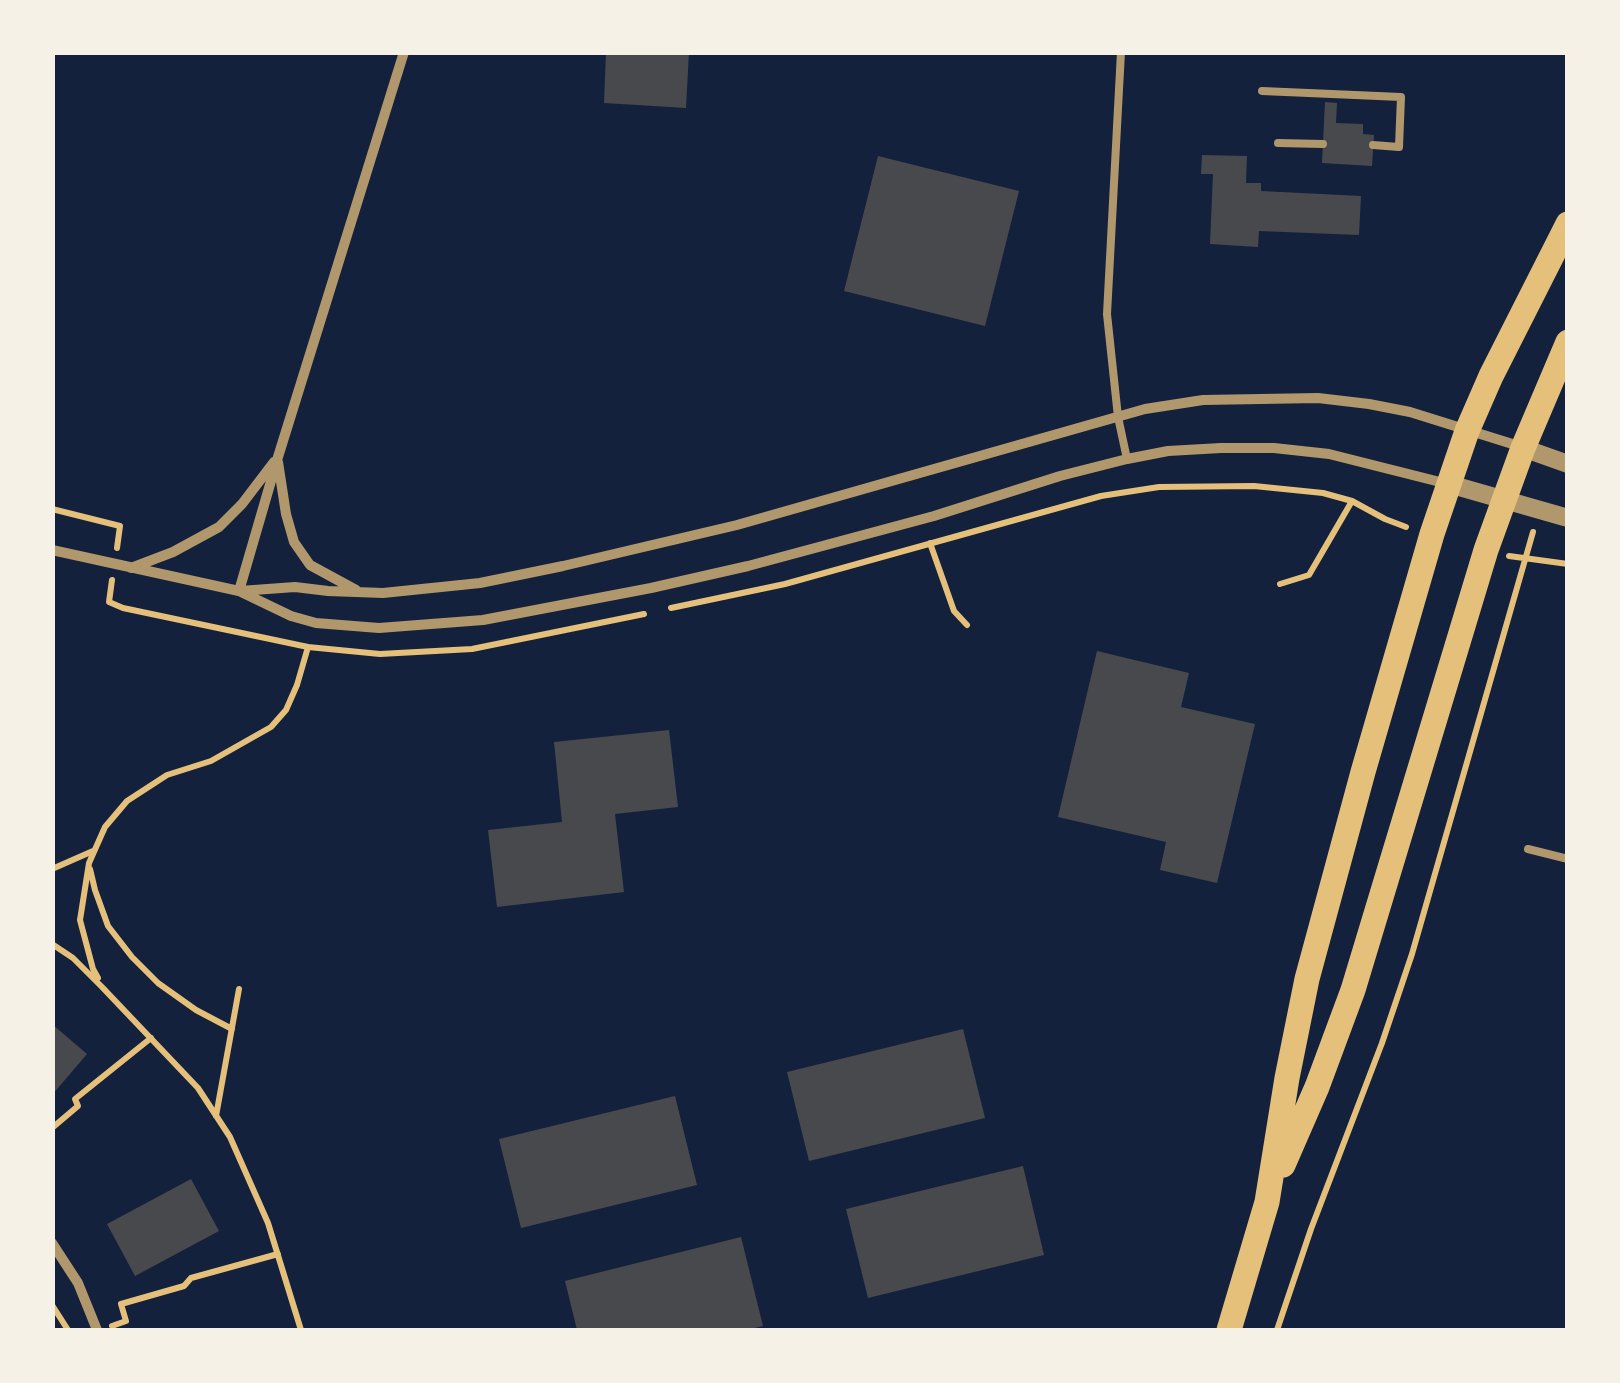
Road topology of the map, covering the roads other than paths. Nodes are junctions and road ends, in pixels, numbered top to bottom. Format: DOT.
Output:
graph roads {
  1 [pos="404,52"];
  2 [pos="1121,52"];
  3 [pos="1262,91"];
  4 [pos="1278,143"];
  5 [pos="1323,144"];
  6 [pos="1373,146"];
  7 [pos="1568,224"];
  8 [pos="1568,342"];
  9 [pos="1118,416"];
  10 [pos="1468,430"];
  11 [pos="1523,448"];
  12 [pos="278,457"];
  13 [pos="1126,459"];
  14 [pos="1568,464"];
  15 [pos="1449,484"];
  16 [pos="1503,500"];
  17 [pos="1568,518"];
  18 [pos="52,550"];
  19 [pos="129,568"];
  20 [pos="239,591"];
  21 [pos="362,593"];
  22 [pos="1528,850"];
  23 [pos="1568,859"];
  24 [pos="1266,1202"];
  25 [pos="52,1243"];
  26 [pos="97,1330"];
  27 [pos="1229,1330"];
  1 -- 12 [label="street"];
  2 -- 9 [label="lane"];
  3 -- 6 [label="lane"];
  4 -- 5 [label="lane"];
  7 -- 10 [label="main road"];
  8 -- 11 [label="main road"];
  9 -- 10 [label="street"];
  9 -- 13 [label="lane"];
  9 -- 21 [label="street"];
  10 -- 11 [label="street"];
  10 -- 15 [label="main road"];
  11 -- 14 [label="street"];
  11 -- 16 [label="main road"];
  12 -- 19 [label="street"];
  12 -- 20 [label="street"];
  12 -- 21 [label="street"];
  13 -- 15 [label="street"];
  13 -- 20 [label="street"];
  15 -- 16 [label="street"];
  15 -- 24 [label="main road"];
  16 -- 17 [label="street"];
  16 -- 24 [label="main road"];
  18 -- 19 [label="street"];
  19 -- 20 [label="street"];
  20 -- 21 [label="street"];
  22 -- 23 [label="lane"];
  24 -- 27 [label="main road"];
  25 -- 26 [label="street"];
}
